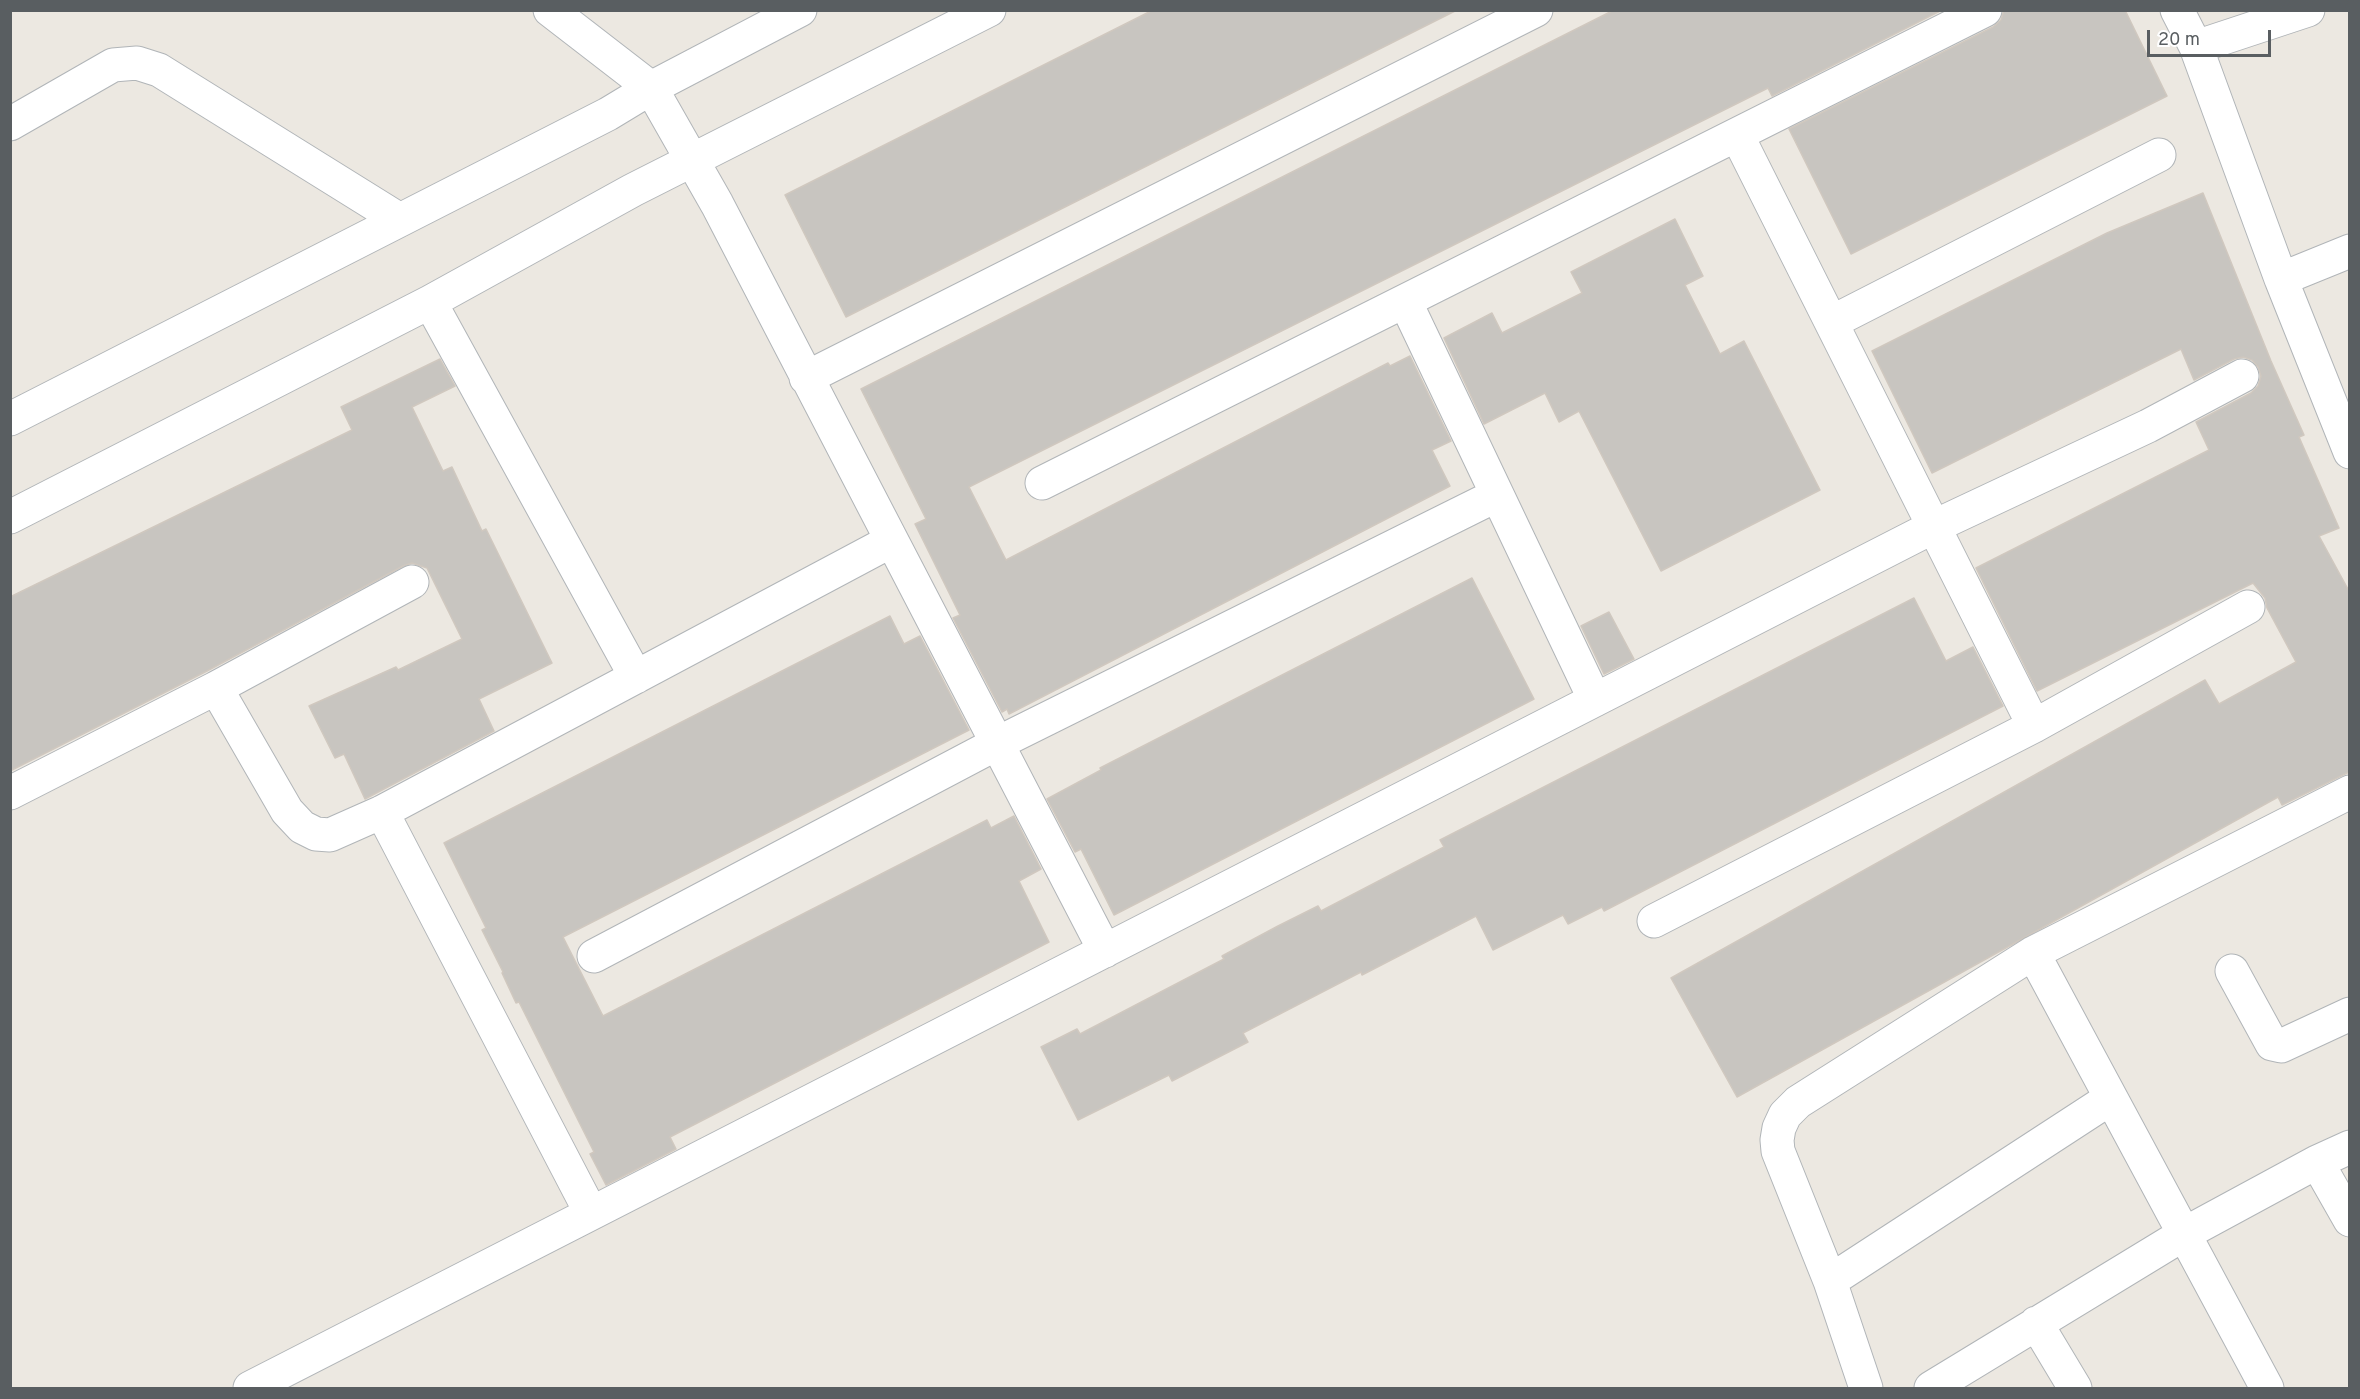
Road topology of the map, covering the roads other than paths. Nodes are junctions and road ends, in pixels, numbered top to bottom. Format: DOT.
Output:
graph roads {
  1 [pos="550,10"];
  2 [pos="800,10"];
  3 [pos="989,10"];
  4 [pos="1536,10"];
  5 [pos="1985,10"];
  6 [pos="2177,10"];
  7 [pos="2308,10"];
  8 [pos="2196,46"];
  9 [pos="651,88"];
  10 [pos="10,124"];
  11 [pos="1737,135"];
  12 [pos="2159,155"];
  13 [pos="692,161"];
  14 [pos="400,220"];
  15 [pos="2349,251"];
  16 [pos="2281,279"];
  17 [pos="1405,301"];
  18 [pos="430,302"];
  19 [pos="1832,322"];
  20 [pos="2242,376"];
  21 [pos="806,378"];
  22 [pos="10,419"];
  23 [pos="2349,452"];
  24 [pos="1042,483"];
  25 [pos="1497,495"];
  26 [pos="10,517"];
  27 [pos="1935,526"];
  28 [pos="891,541"];
  29 [pos="412,582"];
  30 [pos="2248,607"];
  31 [pos="636,677"];
  32 [pos="216,688"];
  33 [pos="1595,700"];
  34 [pos="2034,726"];
  35 [pos="996,744"];
  36 [pos="2349,792"];
  37 [pos="10,793"];
  38 [pos="382,812"];
  39 [pos="1654,921"];
  40 [pos="1105,951"];
  41 [pos="2033,953"];
  42 [pos="594,956"];
  43 [pos="2232,971"];
  44 [pos="2349,1014"];
  45 [pos="2111,1098"];
  46 [pos="2349,1147"];
  47 [pos="2317,1162"];
  48 [pos="591,1214"];
  49 [pos="2349,1220"];
  50 [pos="2184,1234"];
  51 [pos="1830,1281"];
  52 [pos="2036,1323"];
  53 [pos="250,1389"];
  54 [pos="1866,1389"];
  55 [pos="1931,1389"];
  56 [pos="2075,1389"];
  57 [pos="2266,1389"];
  1 -- 9 [label="street"];
  2 -- 9 [label="street"];
  3 -- 13 [label="street"];
  4 -- 21 [label="street"];
  5 -- 11 [label="street"];
  6 -- 8 [label="street"];
  7 -- 8 [label="street"];
  8 -- 16 [label="street"];
  9 -- 13 [label="street"];
  9 -- 14 [label="street"];
  10 -- 14 [label="street"];
  11 -- 17 [label="street"];
  11 -- 19 [label="street"];
  12 -- 19 [label="street"];
  13 -- 18 [label="street"];
  13 -- 21 [label="street"];
  14 -- 22 [label="street"];
  15 -- 16 [label="street"];
  16 -- 23 [label="street"];
  17 -- 24 [label="street"];
  17 -- 25 [label="street"];
  18 -- 26 [label="street"];
  18 -- 31 [label="street"];
  19 -- 27 [label="street"];
  20 -- 27 [label="street"];
  21 -- 28 [label="street"];
  25 -- 33 [label="street"];
  25 -- 35 [label="street"];
  27 -- 33 [label="street"];
  27 -- 34 [label="street"];
  28 -- 31 [label="street"];
  28 -- 35 [label="street"];
  29 -- 32 [label="street"];
  30 -- 34 [label="street"];
  31 -- 38 [label="street"];
  32 -- 37 [label="street"];
  32 -- 38 [label="street"];
  33 -- 40 [label="street"];
  34 -- 39 [label="street"];
  35 -- 40 [label="street"];
  35 -- 42 [label="street"];
  36 -- 41 [label="street"];
  38 -- 48 [label="street"];
  40 -- 48 [label="street"];
  41 -- 45 [label="street"];
  41 -- 51 [label="street"];
  43 -- 44 [label="street"];
  45 -- 50 [label="street"];
  45 -- 51 [label="street"];
  46 -- 47 [label="street"];
  47 -- 49 [label="street"];
  47 -- 50 [label="street"];
  48 -- 53 [label="street"];
  50 -- 52 [label="street"];
  50 -- 57 [label="street"];
  51 -- 54 [label="street"];
  52 -- 55 [label="street"];
  52 -- 56 [label="street"];
}
